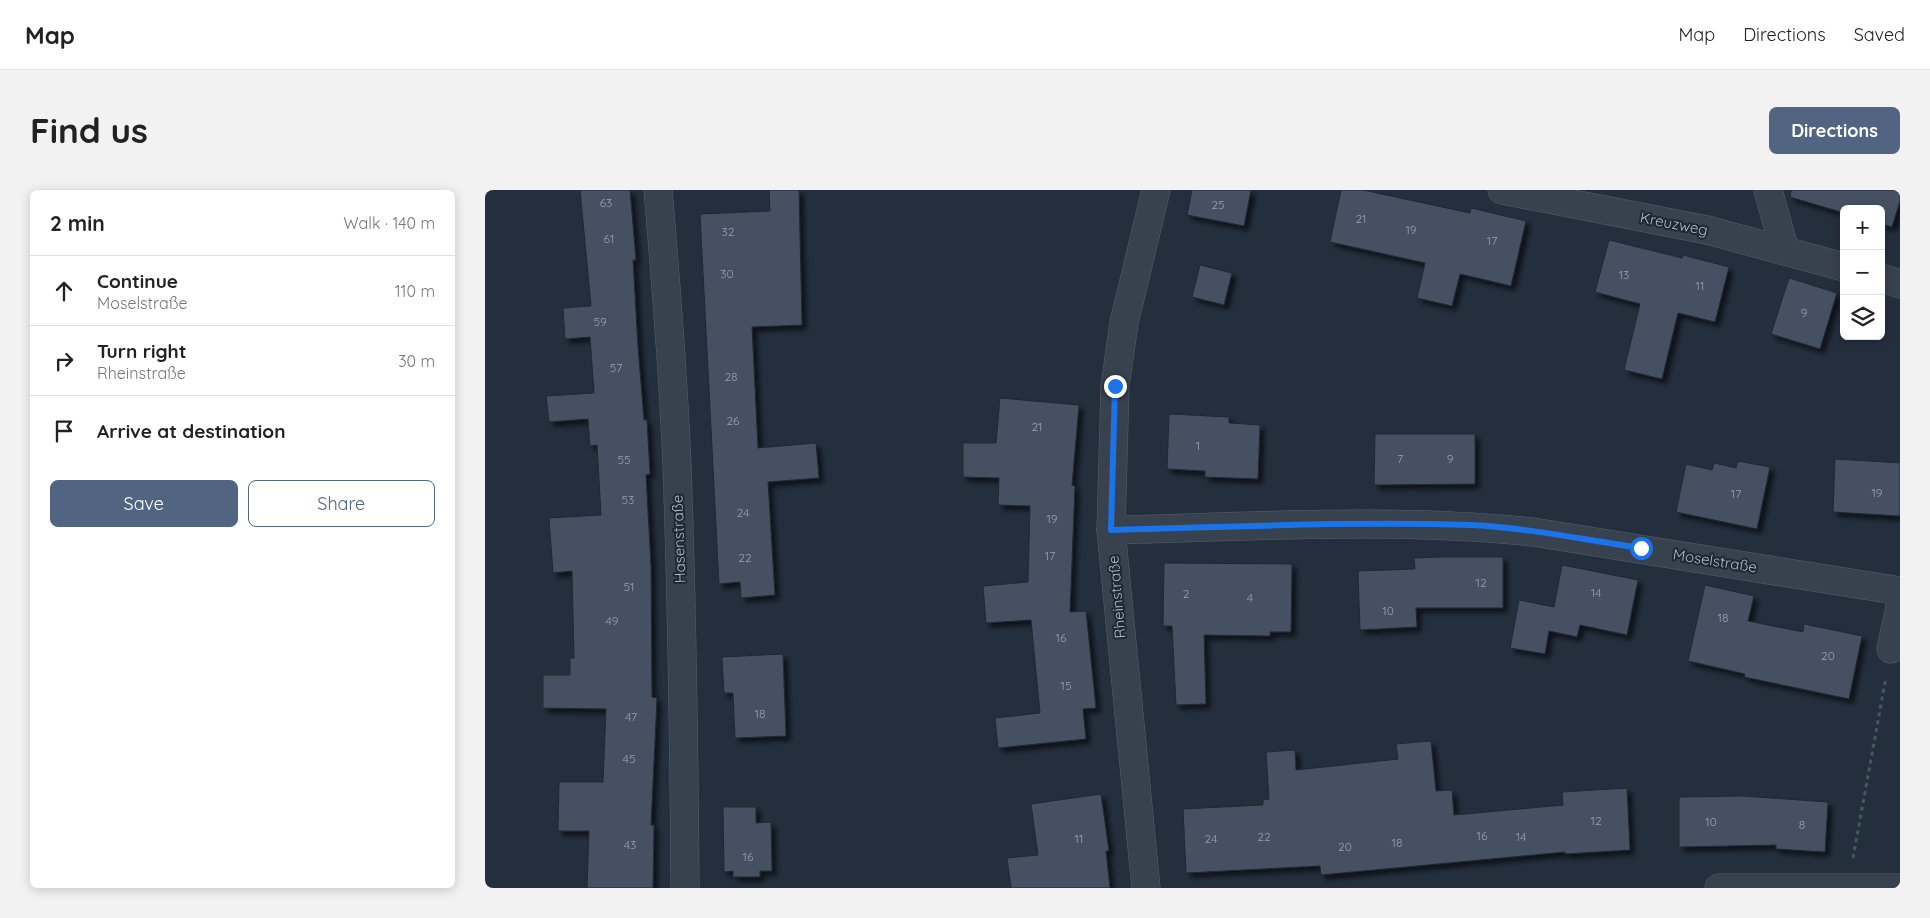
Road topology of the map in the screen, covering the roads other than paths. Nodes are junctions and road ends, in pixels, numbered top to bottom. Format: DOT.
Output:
graph roads {
  1 [pos="658,190"];
  2 [pos="1156,190"];
  3 [pos="1502,190"];
  4 [pos="1768,190"];
  5 [pos="1785,251"];
  6 [pos="1840,266"];
  7 [pos="1885,279"];
  8 [pos="1900,284"];
  9 [pos="1111,530"];
  10 [pos="1900,591"];
  11 [pos="1900,608"];
  12 [pos="1891,650"];
  13 [pos="1848,887"];
  14 [pos="685,888"];
  15 [pos="1147,888"];
  16 [pos="1719,888"];
  17 [pos="1900,888"];
  1 -- 14 [label="street, Hasenstraße"];
  2 -- 9 [label="street, Rheinstraße"];
  3 -- 5 [label="street, Kreuzweg"];
  4 -- 5 [label="street"];
  5 -- 6 [label="street, Kreuzweg"];
  7 -- 8 [label="street"];
  9 -- 10 [label="street, Moselstraße"];
  9 -- 15 [label="street, Rheinstraße"];
  11 -- 12 [label="street"];
  13 -- 16 [label="street"];
  13 -- 17 [label="street"];
}
